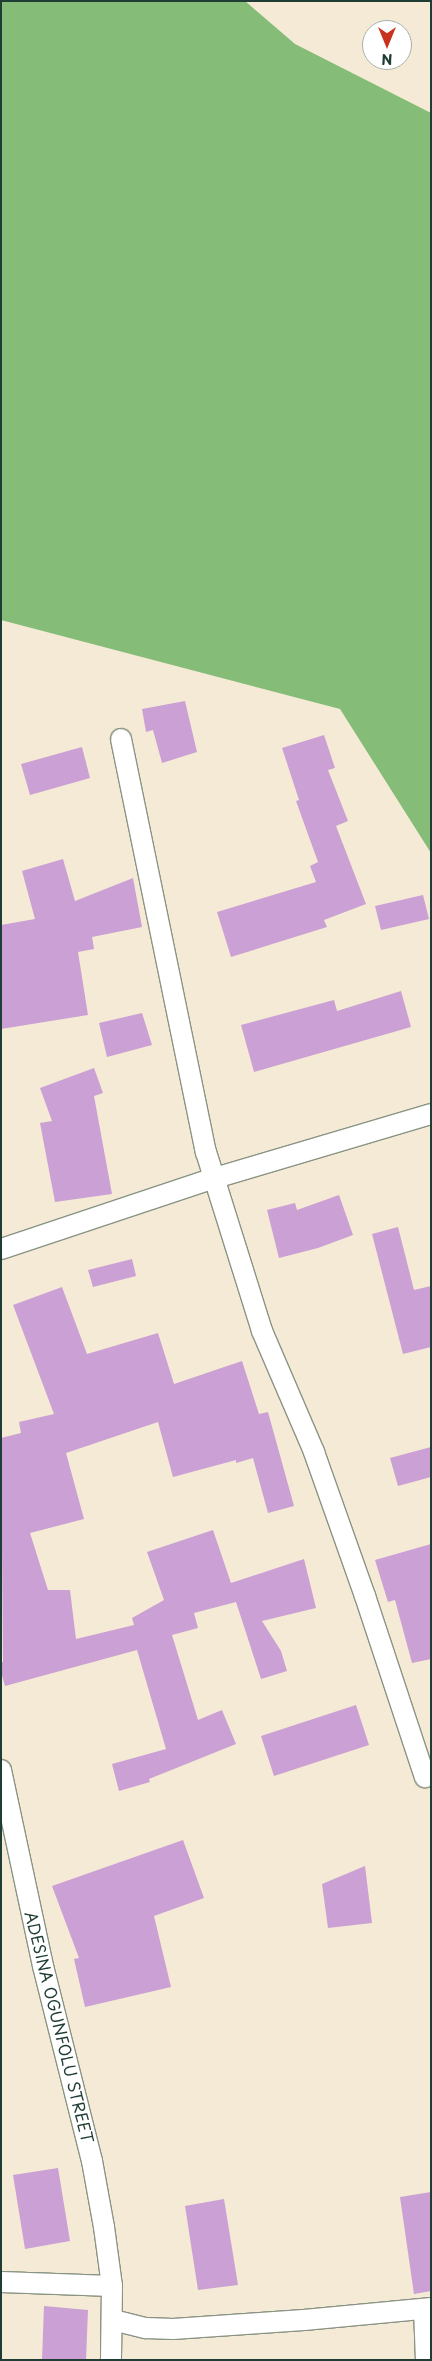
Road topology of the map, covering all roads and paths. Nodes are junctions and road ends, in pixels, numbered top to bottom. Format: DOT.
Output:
graph roads {
  1 [pos="121,739"];
  2 [pos="431,1114"];
  3 [pos="215,1178"];
  4 [pos="1,1249"];
  5 [pos="1,1770"];
  6 [pos="425,1777"];
  7 [pos="1,2282"];
  8 [pos="112,2286"];
  9 [pos="427,2309"];
  10 [pos="113,2320"];
  11 [pos="111,2360"];
  12 [pos="426,2360"];
  1 -- 3 [label="street"];
  2 -- 3 [label="street"];
  3 -- 4 [label="street"];
  3 -- 6 [label="street"];
  5 -- 8 [label="street, ADESINA OGUNFOLU STREET"];
  7 -- 8 [label="street"];
  8 -- 10 [label="street, ADESINA OGUNFOLU STREET"];
  9 -- 10 [label="street"];
  9 -- 12 [label="street"];
  10 -- 11 [label="street, ADESINA OGUNFOLU STREET"];
}
